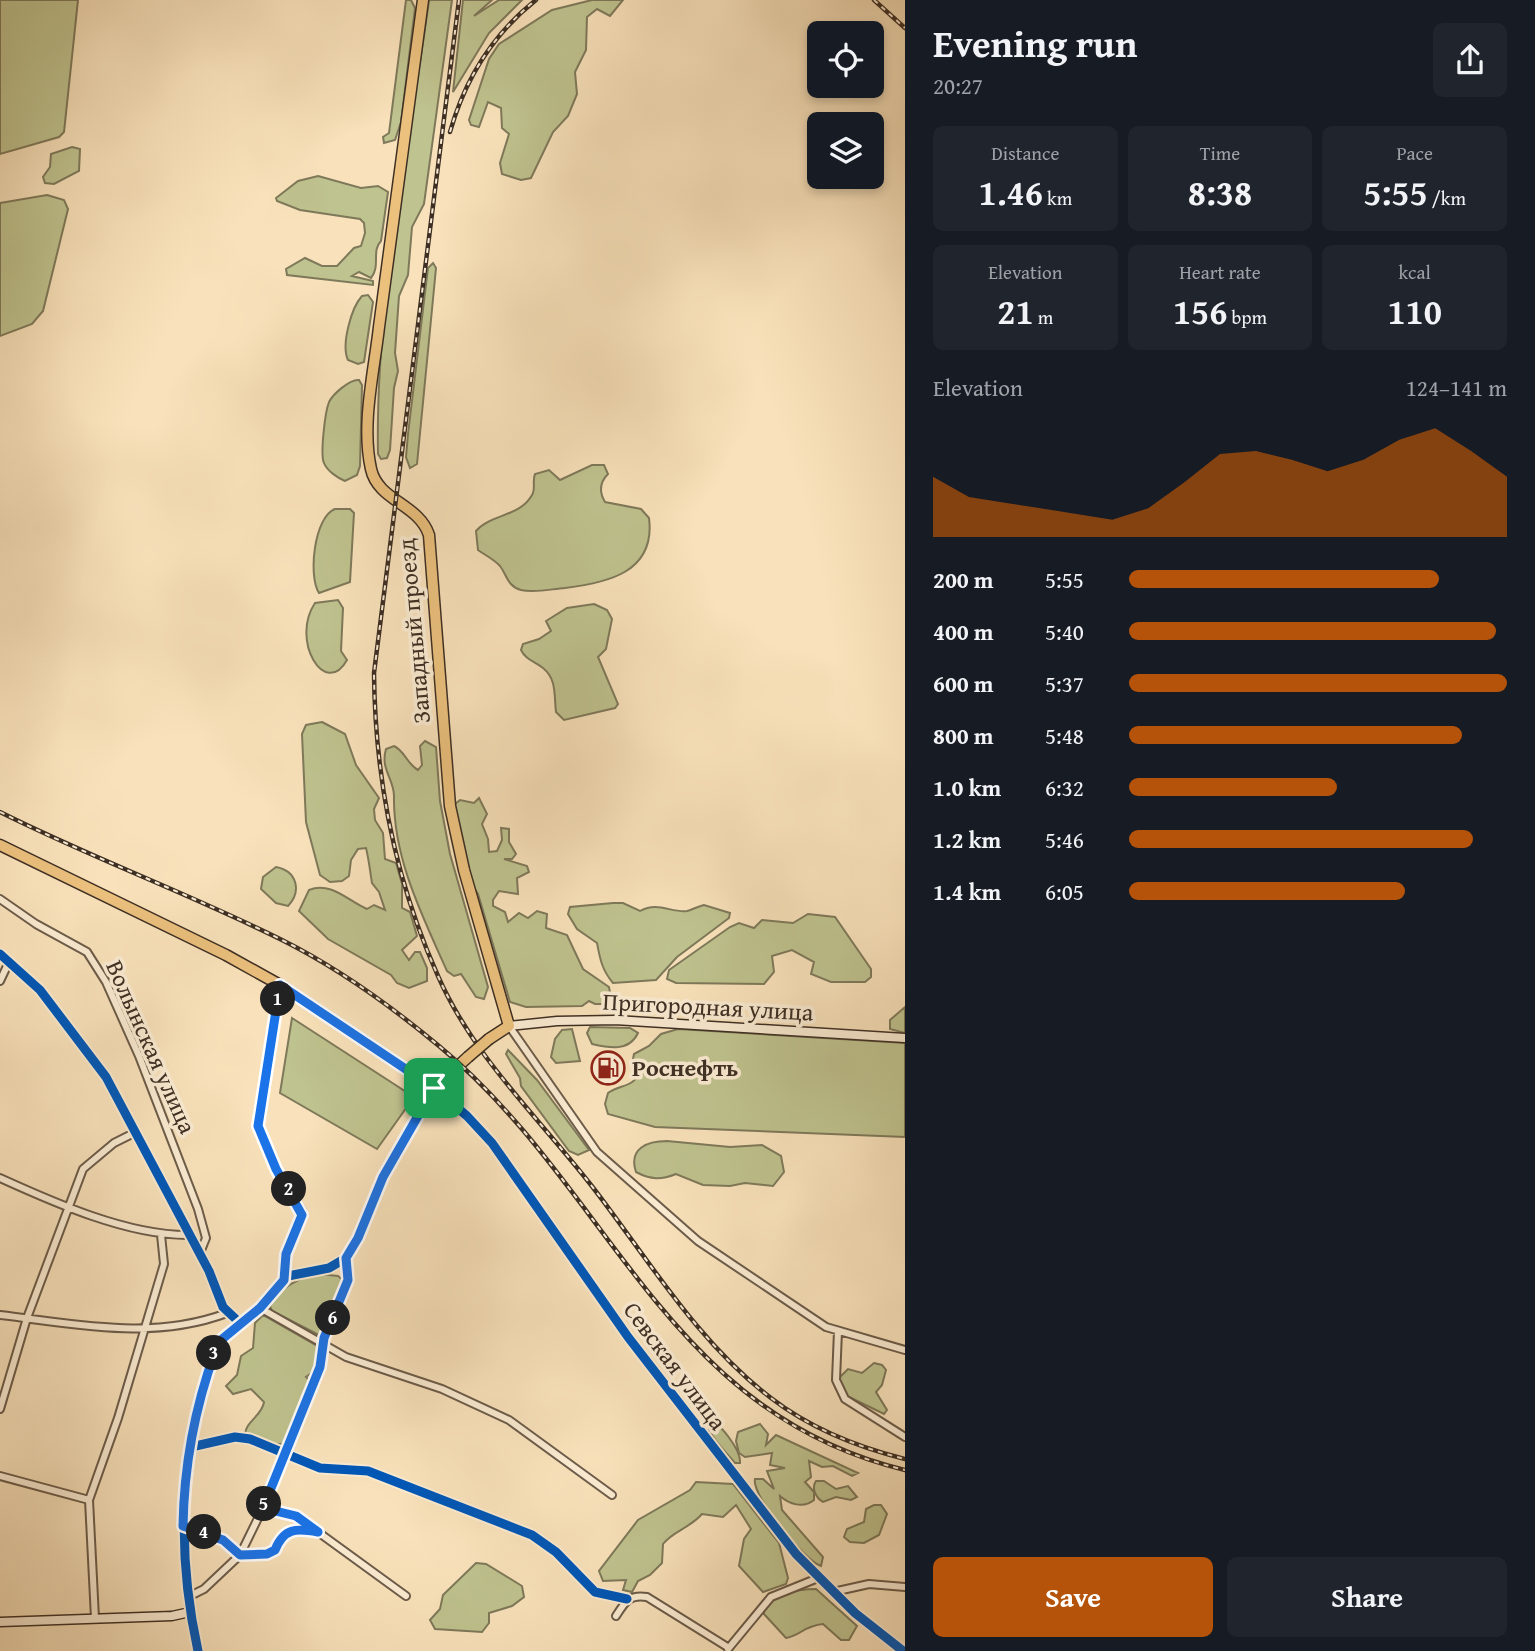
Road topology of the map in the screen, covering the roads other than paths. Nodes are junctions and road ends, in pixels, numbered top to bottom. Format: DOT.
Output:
graph roads {
  1 [pos="423,0"];
  2 [pos="0,845"];
  3 [pos="0,899"];
  4 [pos="0,954"];
  5 [pos="8,964"];
  6 [pos="0,981"];
  7 [pos="280,985"];
  8 [pos="509,1026"];
  9 [pos="905,1038"];
  10 [pos="434,1088"];
  11 [pos="136,1132"];
  12 [pos="0,1178"];
  13 [pos="68,1207"];
  14 [pos="161,1235"];
  15 [pos="187,1235"];
  16 [pos="200,1253"];
  17 [pos="346,1258"];
  18 [pos="284,1280"];
  19 [pos="260,1308"];
  20 [pos="227,1313"];
  21 [pos="0,1315"];
  22 [pos="27,1318"];
  23 [pos="242,1324"];
  24 [pos="144,1329"];
  25 [pos="838,1331"];
  26 [pos="323,1341"];
  27 [pos="905,1350"];
  28 [pos="0,1409"];
  29 [pos="905,1437"];
  30 [pos="191,1447"];
  31 [pos="284,1453"];
  32 [pos="0,1476"];
  33 [pos="612,1495"];
  34 [pos="89,1500"];
  35 [pos="263,1508"];
  36 [pos="183,1526"];
  37 [pos="318,1532"];
  38 [pos="240,1555"];
  39 [pos="818,1578"];
  40 [pos="905,1587"];
  41 [pos="833,1592"];
  42 [pos="406,1596"];
  43 [pos="188,1597"];
  44 [pos="627,1599"];
  45 [pos="190,1612"];
  46 [pos="616,1616"];
  47 [pos="95,1618"];
  48 [pos="0,1622"];
  49 [pos="728,1650"];
  50 [pos="198,1651"];
  51 [pos="903,1651"];
  1 -- 8 [label="main road, Западный проезд"];
  2 -- 7 [label="main road"];
  3 -- 16 [label="street, Волынская улица"];
  4 -- 5 [label="street"];
  5 -- 6 [label="street"];
  5 -- 11 [label="street"];
  7 -- 10 [label="main road"];
  7 -- 18 [label="street"];
  8 -- 9 [label="street, Пригородная улица"];
  8 -- 10 [label="main road, bridge"];
  8 -- 25 [label="street"];
  10 -- 17 [label="street"];
  10 -- 39 [label="street, Севская улица"];
  11 -- 13 [label="street"];
  11 -- 15 [label="street"];
  12 -- 13 [label="street"];
  13 -- 14 [label="street"];
  13 -- 22 [label="street"];
  14 -- 15 [label="street"];
  14 -- 24 [label="street"];
  15 -- 16 [label="street"];
  16 -- 20 [label="street"];
  17 -- 18 [label="street"];
  17 -- 26 [label="street"];
  18 -- 19 [label="street"];
  19 -- 23 [label="street"];
  19 -- 26 [label="street"];
  20 -- 23 [label="street"];
  20 -- 24 [label="street"];
  21 -- 22 [label="street"];
  22 -- 24 [label="street"];
  22 -- 28 [label="street"];
  23 -- 30 [label="street"];
  24 -- 34 [label="street"];
  25 -- 27 [label="street"];
  25 -- 29 [label="street"];
  26 -- 31 [label="street"];
  26 -- 33 [label="street"];
  30 -- 31 [label="street"];
  30 -- 36 [label="street"];
  31 -- 35 [label="street"];
  31 -- 44 [label="street"];
  32 -- 34 [label="street"];
  34 -- 47 [label="street"];
  35 -- 37 [label="street"];
  35 -- 38 [label="street"];
  36 -- 38 [label="street"];
  36 -- 43 [label="street"];
  37 -- 38 [label="street"];
  37 -- 42 [label="street"];
  38 -- 43 [label="street"];
  39 -- 41 [label="street, Севская улица"];
  39 -- 49 [label="street"];
  40 -- 41 [label="street"];
  41 -- 51 [label="street, Севская улица"];
  43 -- 45 [label="street"];
  44 -- 46 [label="street"];
  44 -- 49 [label="street"];
  45 -- 47 [label="street"];
  45 -- 50 [label="street"];
  47 -- 48 [label="street"];
}
